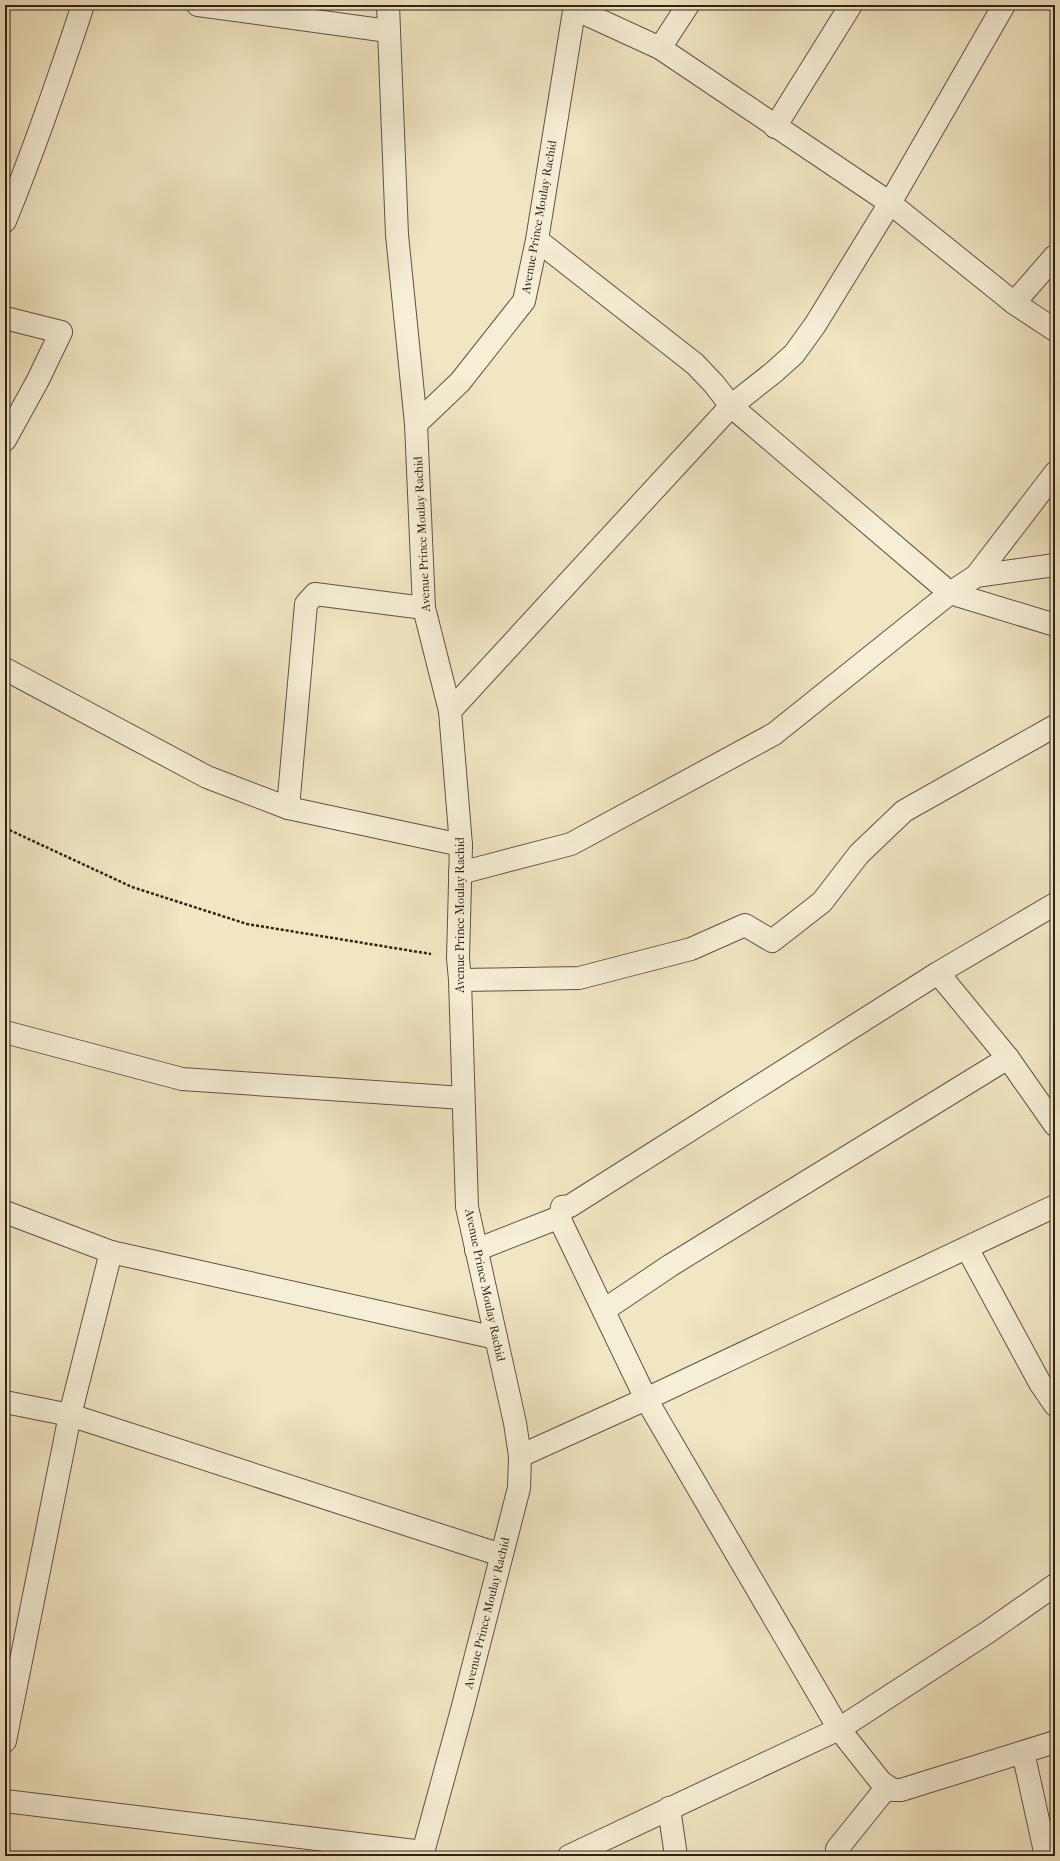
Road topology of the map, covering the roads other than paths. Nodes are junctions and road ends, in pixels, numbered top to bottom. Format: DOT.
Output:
graph roads {
  1 [pos="83,5"];
  2 [pos="198,5"];
  3 [pos="388,5"];
  4 [pos="688,5"];
  5 [pos="851,5"];
  6 [pos="1004,5"];
  7 [pos="575,7"];
  8 [pos="388,31"];
  9 [pos="660,48"];
  10 [pos="775,127"];
  11 [pos="890,203"];
  12 [pos="5,221"];
  13 [pos="537,240"];
  14 [pos="1055,256"];
  15 [pos="1014,303"];
  16 [pos="5,318"];
  17 [pos="1055,330"];
  18 [pos="731,406"];
  19 [pos="416,424"];
  20 [pos="5,440"];
  21 [pos="1055,473"];
  22 [pos="1055,564"];
  23 [pos="976,576"];
  24 [pos="950,593"];
  25 [pos="424,608"];
  26 [pos="1055,625"];
  27 [pos="5,669"];
  28 [pos="450,711"];
  29 [pos="1055,726"];
  30 [pos="288,808"];
  31 [pos="460,845"];
  32 [pos="460,873"];
  33 [pos="1055,904"];
  34 [pos="938,973"];
  35 [pos="460,980"];
  36 [pos="5,1032"];
  37 [pos="1008,1058"];
  38 [pos="463,1098"];
  39 [pos="1055,1125"];
  40 [pos="1055,1206"];
  41 [pos="565,1211"];
  42 [pos="5,1212"];
  43 [pos="967,1248"];
  44 [pos="476,1250"];
  45 [pos="111,1252"];
  46 [pos="604,1310"];
  47 [pos="496,1338"];
  48 [pos="646,1399"];
  49 [pos="5,1402"];
  50 [pos="1055,1405"];
  51 [pos="70,1415"];
  52 [pos="520,1456"];
  53 [pos="501,1555"];
  54 [pos="1055,1585"];
  55 [pos="839,1729"];
  56 [pos="5,1741"];
  57 [pos="1055,1742"];
  58 [pos="1023,1752"];
  59 [pos="887,1786"];
  60 [pos="5,1801"];
  61 [pos="669,1808"];
  62 [pos="423,1854"];
  63 [pos="569,1856"];
  64 [pos="676,1856"];
  65 [pos="837,1856"];
  66 [pos="1046,1856"];
  1 -- 12 [label="street"];
  2 -- 8 [label="street"];
  3 -- 8 [label="street"];
  4 -- 9 [label="street"];
  5 -- 10 [label="street"];
  6 -- 11 [label="street"];
  7 -- 9 [label="street"];
  7 -- 13 [label="street, Avenue Prince Moulay Rachid"];
  8 -- 19 [label="street"];
  9 -- 10 [label="street"];
  10 -- 11 [label="street"];
  11 -- 15 [label="street"];
  11 -- 18 [label="street"];
  13 -- 18 [label="street"];
  13 -- 19 [label="street, Avenue Prince Moulay Rachid"];
  14 -- 15 [label="street"];
  15 -- 17 [label="street"];
  16 -- 20 [label="street"];
  18 -- 24 [label="street"];
  18 -- 28 [label="street"];
  19 -- 25 [label="street, Avenue Prince Moulay Rachid"];
  21 -- 23 [label="street"];
  22 -- 23 [label="street"];
  23 -- 24 [label="street"];
  24 -- 26 [label="street"];
  24 -- 32 [label="street"];
  25 -- 28 [label="street, Avenue Prince Moulay Rachid"];
  25 -- 30 [label="street"];
  27 -- 30 [label="street"];
  28 -- 31 [label="street, Avenue Prince Moulay Rachid"];
  29 -- 35 [label="street"];
  30 -- 31 [label="street"];
  31 -- 32 [label="street, Avenue Prince Moulay Rachid"];
  32 -- 35 [label="street, Avenue Prince Moulay Rachid"];
  33 -- 34 [label="street"];
  34 -- 37 [label="street"];
  34 -- 41 [label="street"];
  35 -- 38 [label="street, Avenue Prince Moulay Rachid"];
  36 -- 38 [label="street"];
  37 -- 39 [label="street"];
  37 -- 46 [label="street"];
  38 -- 44 [label="street, Avenue Prince Moulay Rachid"];
  40 -- 43 [label="street"];
  41 -- 44 [label="street"];
  41 -- 46 [label="street"];
  42 -- 45 [label="street"];
  43 -- 48 [label="street"];
  43 -- 50 [label="street"];
  44 -- 47 [label="street, Avenue Prince Moulay Rachid"];
  45 -- 47 [label="street"];
  45 -- 51 [label="street"];
  46 -- 48 [label="street"];
  47 -- 52 [label="street, Avenue Prince Moulay Rachid"];
  48 -- 52 [label="street"];
  48 -- 55 [label="street"];
  49 -- 51 [label="street"];
  51 -- 53 [label="street"];
  51 -- 56 [label="street"];
  52 -- 53 [label="street, Avenue Prince Moulay Rachid"];
  53 -- 62 [label="street, Avenue Prince Moulay Rachid"];
  54 -- 55 [label="street"];
  55 -- 59 [label="street"];
  55 -- 61 [label="street"];
  57 -- 58 [label="street"];
  58 -- 59 [label="street"];
  58 -- 66 [label="street"];
  59 -- 65 [label="street"];
  60 -- 62 [label="street"];
  61 -- 63 [label="street"];
  61 -- 64 [label="street"];
}
